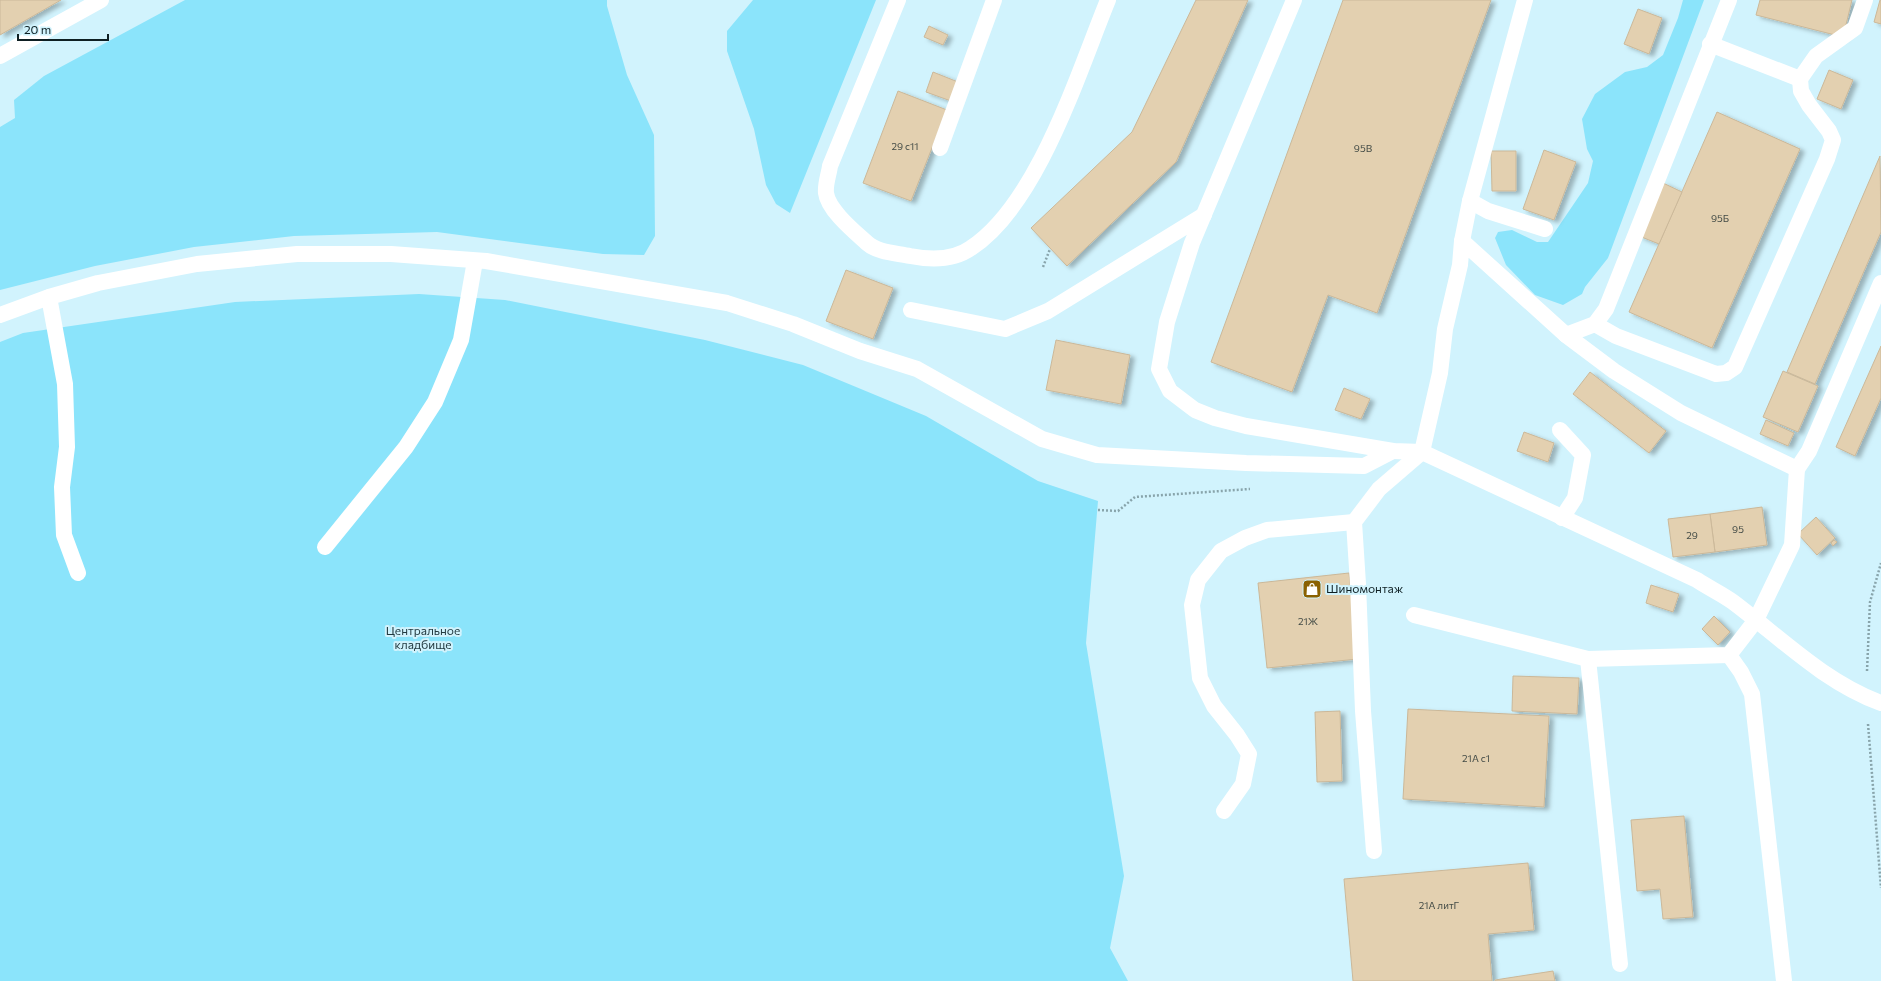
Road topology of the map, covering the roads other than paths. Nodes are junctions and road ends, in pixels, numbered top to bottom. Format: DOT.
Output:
graph roads {
  1 [pos="101,0"];
  2 [pos="898,0"];
  3 [pos="994,0"];
  4 [pos="1108,0"];
  5 [pos="1294,0"];
  6 [pos="1525,0"];
  7 [pos="1729,0"];
  8 [pos="1865,0"];
  9 [pos="1710,44"];
  10 [pos="0,56"];
  11 [pos="1800,79"];
  12 [pos="940,148"];
  13 [pos="1470,201"];
  14 [pos="1204,215"];
  15 [pos="1544,229"];
  16 [pos="1462,242"];
  17 [pos="475,261"];
  18 [pos="1881,283"];
  19 [pos="49,296"];
  20 [pos="911,310"];
  21 [pos="0,315"];
  22 [pos="1594,324"];
  23 [pos="1566,336"];
  24 [pos="1560,430"];
  25 [pos="1392,452"];
  26 [pos="1422,452"];
  27 [pos="1797,469"];
  28 [pos="1562,518"];
  29 [pos="1354,522"];
  30 [pos="324,547"];
  31 [pos="78,573"];
  32 [pos="1414,615"];
  33 [pos="1756,620"];
  34 [pos="1729,655"];
  35 [pos="1588,658"];
  36 [pos="1881,703"];
  37 [pos="1224,811"];
  38 [pos="1374,851"];
  39 [pos="1620,964"];
  40 [pos="1784,981"];
  1 -- 10 [label="lane"];
  2 -- 4 [label="lane"];
  3 -- 12 [label="lane"];
  5 -- 14 [label="lane"];
  6 -- 13 [label="lane"];
  7 -- 9 [label="lane"];
  8 -- 11 [label="lane"];
  9 -- 11 [label="lane"];
  9 -- 22 [label="lane"];
  11 -- 22 [label="lane"];
  13 -- 15 [label="lane"];
  13 -- 16 [label="lane"];
  14 -- 20 [label="lane"];
  14 -- 25 [label="lane"];
  16 -- 23 [label="lane"];
  16 -- 26 [label="lane"];
  17 -- 19 [label="lane"];
  17 -- 25 [label="lane"];
  17 -- 30 [label="lane"];
  18 -- 27 [label="lane"];
  19 -- 21 [label="lane"];
  19 -- 31 [label="lane"];
  22 -- 23 [label="lane"];
  23 -- 27 [label="lane"];
  24 -- 28 [label="lane"];
  25 -- 26 [label="lane"];
  26 -- 28 [label="lane"];
  26 -- 29 [label="lane"];
  27 -- 33 [label="lane"];
  28 -- 33 [label="lane"];
  29 -- 37 [label="lane"];
  29 -- 38 [label="lane"];
  32 -- 35 [label="lane"];
  33 -- 34 [label="lane"];
  33 -- 36 [label="lane"];
  34 -- 35 [label="lane"];
  34 -- 40 [label="lane"];
  35 -- 39 [label="lane"];
}
